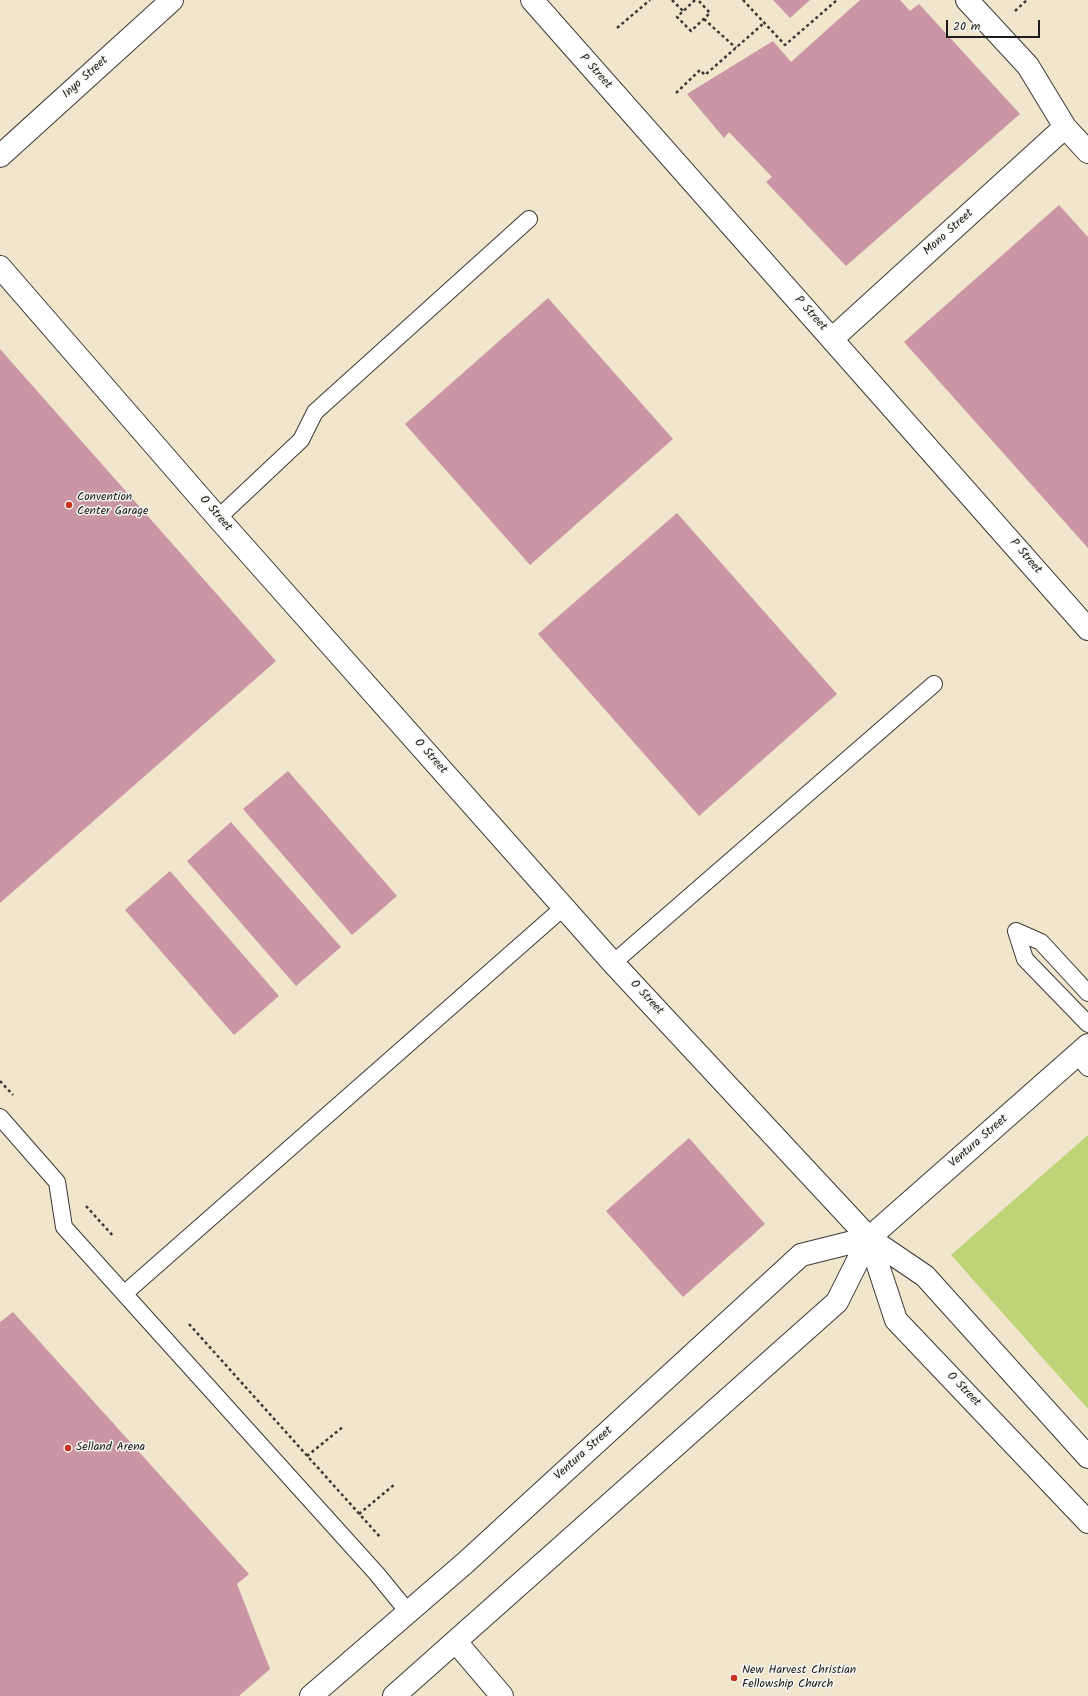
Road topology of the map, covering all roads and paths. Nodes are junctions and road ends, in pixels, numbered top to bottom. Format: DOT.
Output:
graph roads {
  1 [pos="172,0"];
  2 [pos="532,0"];
  3 [pos="650,0"];
  4 [pos="672,0"];
  5 [pos="696,0"];
  6 [pos="743,0"];
  7 [pos="837,0"];
  8 [pos="966,0"];
  9 [pos="1028,0"];
  10 [pos="683,11"];
  11 [pos="1014,13"];
  12 [pos="704,19"];
  13 [pos="764,23"];
  14 [pos="617,28"];
  15 [pos="736,48"];
  16 [pos="676,93"];
  17 [pos="1065,127"];
  18 [pos="1088,152"];
  19 [pos="0,156"];
  20 [pos="529,219"];
  21 [pos="0,266"];
  22 [pos="832,339"];
  23 [pos="218,518"];
  24 [pos="1088,629"];
  25 [pos="934,684"];
  26 [pos="564,908"];
  27 [pos="613,963"];
  28 [pos="1088,993"];
  29 [pos="1088,1024"];
  30 [pos="1084,1056"];
  31 [pos="0,1117"];
  32 [pos="869,1238"];
  33 [pos="125,1294"];
  34 [pos="189,1324"];
  35 [pos="344,1426"];
  36 [pos="307,1456"];
  37 [pos="1088,1457"];
  38 [pos="395,1484"];
  39 [pos="359,1514"];
  40 [pos="1088,1522"];
  41 [pos="380,1537"];
  42 [pos="408,1612"];
  43 [pos="456,1642"];
  44 [pos="311,1696"];
  45 [pos="394,1696"];
  46 [pos="502,1696"];
  1 -- 19 [label="main road, Inyo Street"];
  2 -- 22 [label="main road, P Street"];
  3 -- 14 [label="path"];
  4 -- 10 [label="path"];
  5 -- 10 [label="path"];
  5 -- 12 [label="path"];
  6 -- 13 [label="path"];
  7 -- 13 [label="path"];
  8 -- 17 [label="main road"];
  9 -- 11 [label="path"];
  10 -- 12 [label="path"];
  12 -- 15 [label="path"];
  13 -- 15 [label="path"];
  15 -- 16 [label="path"];
  17 -- 18 [label="main road"];
  17 -- 22 [label="main road, Mono Street"];
  20 -- 23 [label="lane"];
  21 -- 23 [label="main road, O Street"];
  22 -- 24 [label="main road, P Street"];
  23 -- 26 [label="main road, O Street"];
  25 -- 27 [label="lane"];
  26 -- 27 [label="main road, O Street"];
  26 -- 33 [label="lane"];
  27 -- 32 [label="main road, O Street"];
  28 -- 29 [label="lane"];
  30 -- 32 [label="main road, Ventura Street"];
  31 -- 33 [label="lane"];
  32 -- 37 [label="main road, O Street"];
  32 -- 40 [label="main road, O Street"];
  32 -- 42 [label="main road, Ventura Street"];
  32 -- 43 [label="main road, Ventura Street"];
  33 -- 42 [label="lane"];
  34 -- 36 [label="path"];
  35 -- 36 [label="path"];
  36 -- 39 [label="path"];
  38 -- 39 [label="path"];
  39 -- 41 [label="path"];
  42 -- 44 [label="main road, Ventura Street"];
  43 -- 45 [label="main road, Ventura Street"];
  43 -- 46 [label="main road"];
}
